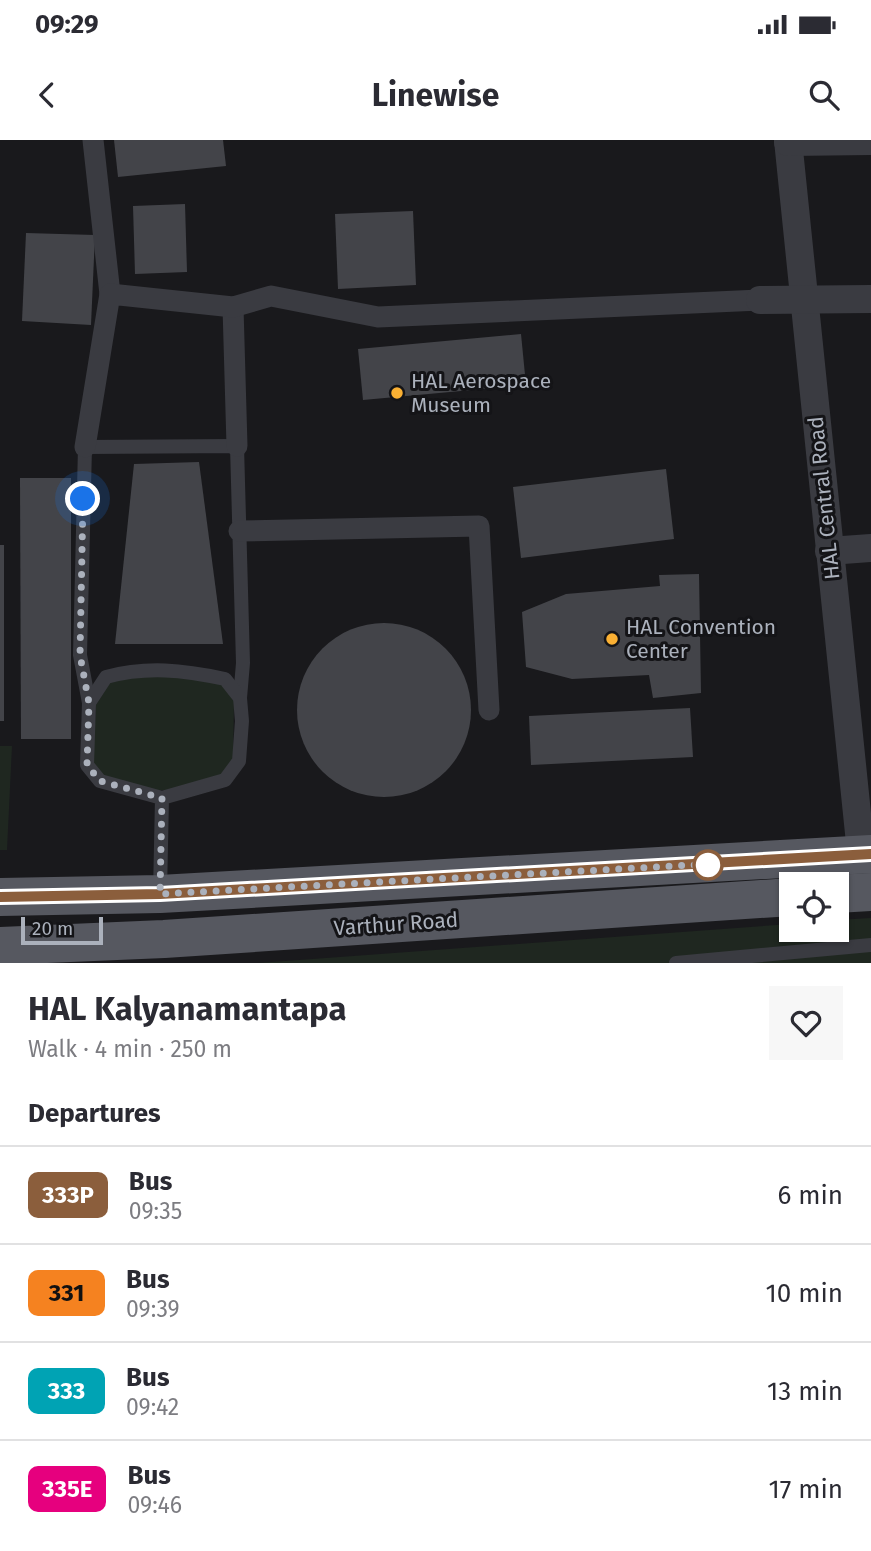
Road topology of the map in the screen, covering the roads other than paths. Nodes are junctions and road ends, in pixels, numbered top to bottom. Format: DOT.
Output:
graph roads {
  1 [pos="93,140"];
  2 [pos="788,141"];
  3 [pos="871,141"];
  4 [pos="110,294"];
  5 [pos="871,299"];
  6 [pos="760,300"];
  7 [pos="804,301"];
  8 [pos="233,307"];
  9 [pos="237,446"];
  10 [pos="85,447"];
  11 [pos="239,531"];
  12 [pos="871,548"];
  13 [pos="829,551"];
  14 [pos="240,698"];
  15 [pos="89,703"];
  16 [pos="489,710"];
  17 [pos="162,798"];
  18 [pos="866,855"];
  19 [pos="858,893"];
  20 [pos="160,894"];
  21 [pos="0,897"];
  22 [pos="779,898"];
  23 [pos="871,945"];
  24 [pos="0,946"];
  25 [pos="676,963"];
  1 -- 4 [label="street"];
  2 -- 3 [label="street"];
  2 -- 7 [label="street, HAL Central Road"];
  4 -- 8 [label="street"];
  4 -- 10 [label="street"];
  5 -- 7 [label="street"];
  6 -- 7 [label="street"];
  6 -- 8 [label="street"];
  7 -- 13 [label="street, HAL Central Road"];
  8 -- 9 [label="street"];
  9 -- 10 [label="lane"];
  9 -- 11 [label="lane"];
  10 -- 15 [label="lane"];
  11 -- 14 [label="lane"];
  11 -- 16 [label="street"];
  12 -- 13 [label="street"];
  13 -- 18 [label="street, HAL Central Road"];
  14 -- 15 [label="lane"];
  14 -- 17 [label="lane"];
  15 -- 17 [label="lane"];
  17 -- 20 [label="lane"];
  18 -- 19 [label="street, HAL Central Road"];
  18 -- 20 [label="main road, Varthur Road"];
  20 -- 21 [label="main road, Varthur Road"];
  22 -- 24 [label="main road, Varthur Road"];
  23 -- 25 [label="lane"];
}
